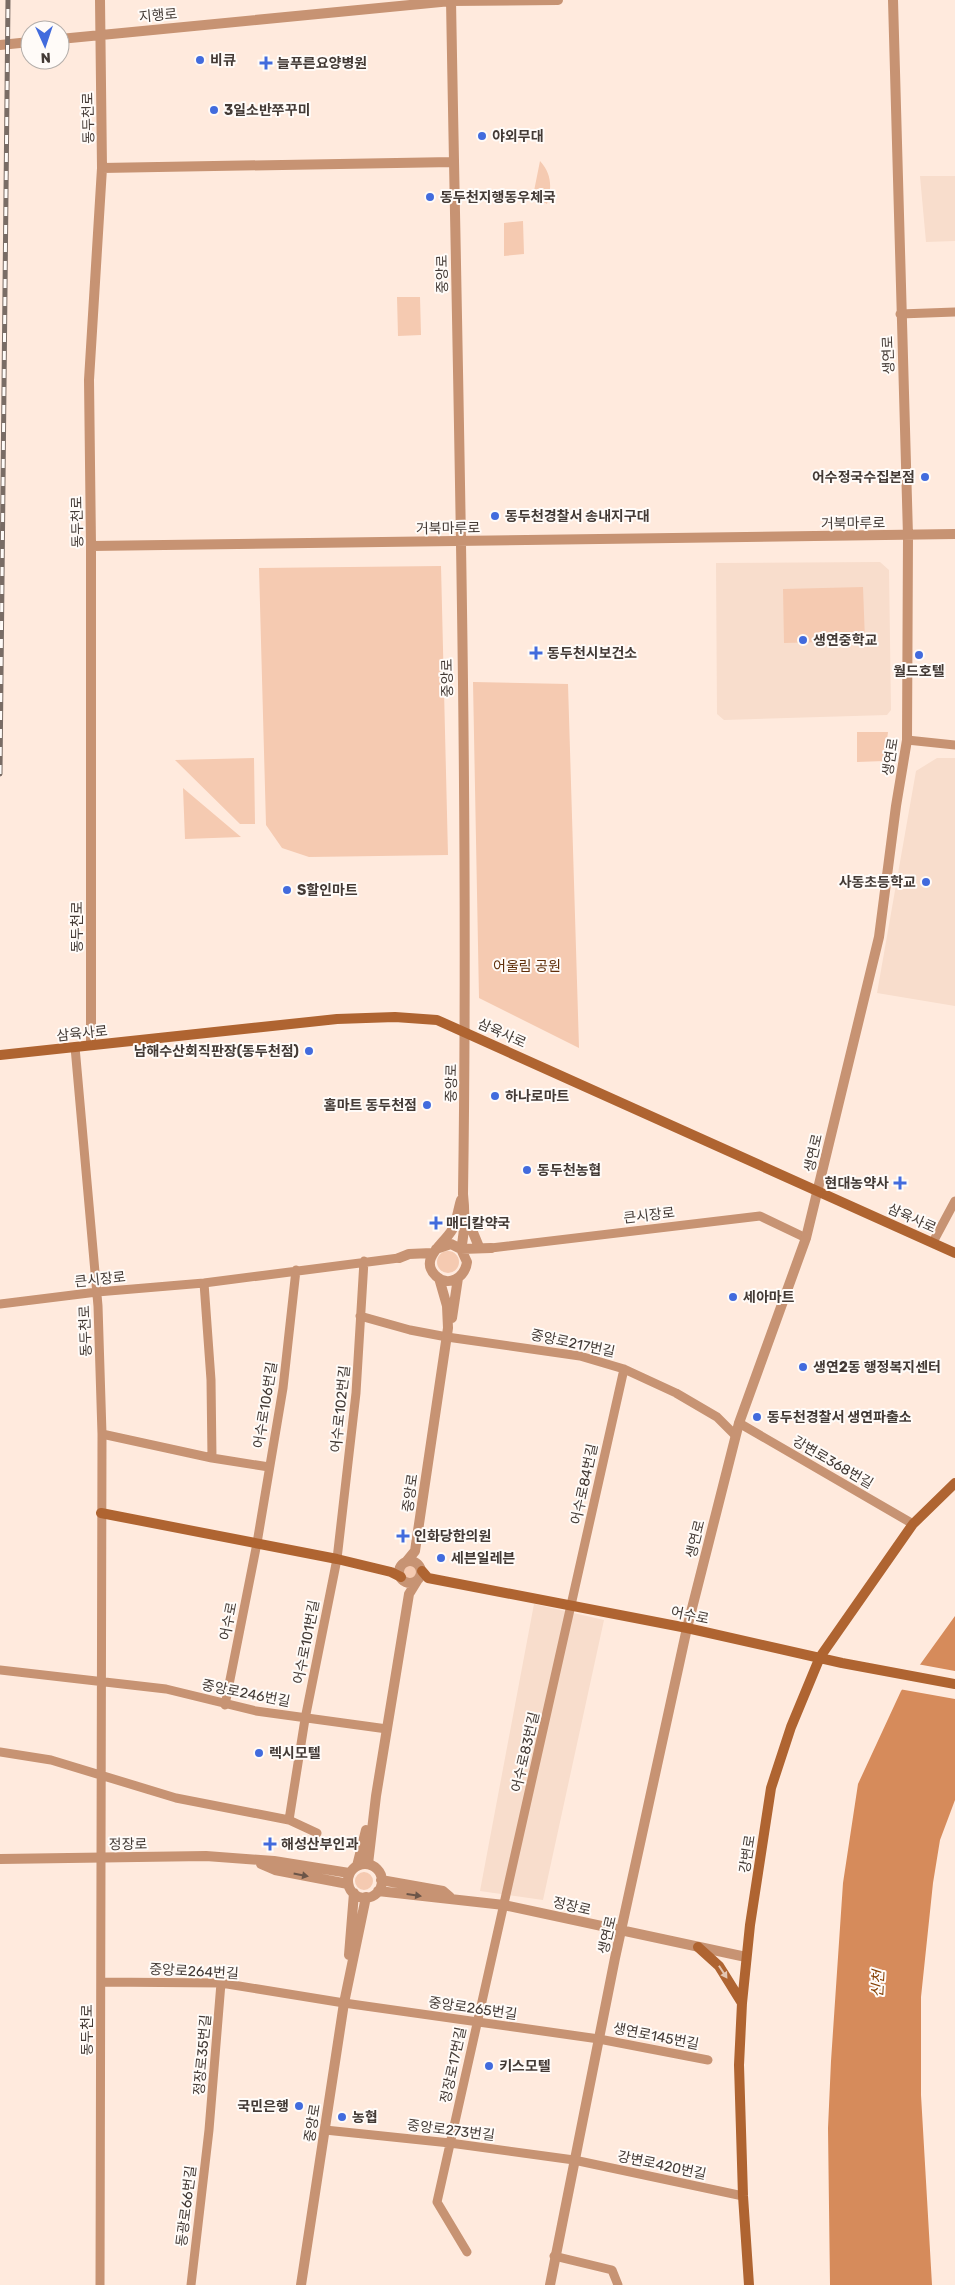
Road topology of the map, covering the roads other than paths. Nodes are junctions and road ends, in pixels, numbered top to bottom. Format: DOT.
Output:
graph roads {
  1 [pos="100,0"];
  2 [pos="558,0"];
  3 [pos="893,0"];
  4 [pos="450,1"];
  5 [pos="100,34"];
  6 [pos="70,38"];
  7 [pos="20,43"];
  8 [pos="0,45"];
  9 [pos="453,162"];
  10 [pos="102,168"];
  11 [pos="955,312"];
  12 [pos="900,314"];
  13 [pos="955,534"];
  14 [pos="908,536"];
  15 [pos="460,542"];
  16 [pos="91,546"];
  17 [pos="907,740"];
  18 [pos="955,744"];
  19 [pos="465,1031"];
  20 [pos="91,1045"];
  21 [pos="76,1047"];
  22 [pos="0,1055"];
  23 [pos="818,1190"];
  24 [pos="463,1194"];
  25 [pos="955,1201"];
  26 [pos="464,1224"];
  27 [pos="806,1238"];
  28 [pos="933,1242"];
  29 [pos="479,1247"];
  30 [pos="461,1248"];
  31 [pos="491,1248"];
  32 [pos="434,1251"];
  33 [pos="955,1253"];
  34 [pos="399,1258"];
  35 [pos="364,1261"];
  36 [pos="467,1262"];
  37 [pos="430,1264"];
  38 [pos="296,1270"];
  39 [pos="439,1278"];
  40 [pos="458,1278"];
  41 [pos="204,1283"];
  42 [pos="97,1292"];
  43 [pos="0,1304"];
  44 [pos="360,1316"];
  45 [pos="447,1332"];
  46 [pos="624,1369"];
  47 [pos="739,1423"];
  48 [pos="102,1434"];
  49 [pos="736,1435"];
  50 [pos="212,1458"];
  51 [pos="269,1467"];
  52 [pos="955,1483"];
  53 [pos="100,1513"];
  54 [pos="913,1524"];
  55 [pos="258,1543"];
  56 [pos="415,1551"];
  57 [pos="337,1559"];
  58 [pos="400,1570"];
  59 [pos="422,1571"];
  60 [pos="417,1581"];
  61 [pos="409,1594"];
  62 [pos="572,1605"];
  63 [pos="687,1628"];
  64 [pos="820,1657"];
  65 [pos="0,1670"];
  66 [pos="101,1680"];
  67 [pos="955,1684"];
  68 [pos="225,1705"];
  69 [pos="305,1719"];
  70 [pos="387,1728"];
  71 [pos="0,1752"];
  72 [pos="100,1776"];
  73 [pos="376,1796"];
  74 [pos="289,1820"];
  75 [pos="317,1833"];
  76 [pos="100,1858"];
  77 [pos="0,1859"];
  78 [pos="368,1864"];
  79 [pos="352,1879"];
  80 [pos="381,1880"];
  81 [pos="378,1891"];
  82 [pos="366,1897"];
  83 [pos="450,1897"];
  84 [pos="504,1905"];
  85 [pos="622,1930"];
  86 [pos="698,1947"];
  87 [pos="746,1957"];
  88 [pos="350,1966"];
  89 [pos="101,1982"];
  90 [pos="222,1983"];
  91 [pos="742,2002"];
  92 [pos="344,2003"];
  93 [pos="476,2022"];
  94 [pos="599,2039"];
  95 [pos="708,2060"];
  96 [pos="209,2130"];
  97 [pos="325,2130"];
  98 [pos="450,2143"];
  99 [pos="574,2160"];
  100 [pos="744,2196"];
  101 [pos="468,2252"];
  102 [pos="554,2256"];
  103 [pos="618,2284"];
  104 [pos="100,2285"];
  105 [pos="191,2285"];
  106 [pos="301,2285"];
  107 [pos="550,2285"];
  108 [pos="749,2285"];
  1 -- 5 [label="street, 동두천로"];
  2 -- 4 [label="street, 지행로"];
  3 -- 12 [label="street, 생연로"];
  4 -- 5 [label="street, 지행로"];
  4 -- 9 [label="street, 중앙로"];
  5 -- 6 [label="street, 지행로"];
  5 -- 10 [label="street, 동두천로"];
  7 -- 8 [label="street"];
  9 -- 10 [label="street"];
  9 -- 15 [label="street, 중앙로"];
  10 -- 16 [label="street, 동두천로"];
  11 -- 12 [label="street"];
  12 -- 14 [label="street, 생연로"];
  13 -- 14 [label="street, 거북마루로"];
  14 -- 15 [label="street, 거북마루로"];
  14 -- 17 [label="street, 생연로"];
  15 -- 16 [label="street, 거북마루로"];
  15 -- 19 [label="street, 중앙로"];
  16 -- 20 [label="street, 동두천로"];
  17 -- 18 [label="street"];
  17 -- 23 [label="street, 생연로"];
  19 -- 20 [label="main road, 삼육사로"];
  19 -- 23 [label="main road, 삼육사로"];
  19 -- 24 [label="street, 중앙로"];
  20 -- 21 [label="main road, 삼육사로"];
  21 -- 22 [label="main road, 삼육사로"];
  21 -- 42 [label="street, 동두천로"];
  23 -- 27 [label="street, 생연로"];
  23 -- 28 [label="main road, 삼육사로"];
  24 -- 26 [label="street"];
  24 -- 32 [label="street"];
  25 -- 28 [label="street"];
  26 -- 29 [label="street"];
  26 -- 30 [label="street"];
  27 -- 31 [label="street, 큰시장로"];
  27 -- 47 [label="street, 생연로"];
  28 -- 33 [label="main road, 삼육사로"];
  29 -- 30 [label="street"];
  29 -- 31 [label="street"];
  30 -- 32 [label="street"];
  30 -- 36 [label="street"];
  31 -- 36 [label="street"];
  32 -- 34 [label="street"];
  32 -- 37 [label="street"];
  34 -- 35 [label="street, 큰시장로"];
  34 -- 37 [label="street"];
  35 -- 38 [label="street, 큰시장로"];
  35 -- 44 [label="street, 어수로102번길"];
  36 -- 40 [label="street"];
  37 -- 39 [label="street"];
  38 -- 41 [label="street, 큰시장로"];
  38 -- 51 [label="street, 어수로106번길"];
  39 -- 40 [label="street"];
  39 -- 45 [label="street"];
  40 -- 45 [label="street"];
  41 -- 42 [label="street, 큰시장로"];
  41 -- 50 [label="street"];
  42 -- 43 [label="street, 큰시장로"];
  42 -- 48 [label="street, 동두천로"];
  44 -- 45 [label="street"];
  44 -- 57 [label="street, 어수로102번길"];
  45 -- 46 [label="street, 중앙로217번길"];
  45 -- 56 [label="street, 중앙로"];
  46 -- 49 [label="street, 중앙로217번길"];
  46 -- 62 [label="street, 어수로84번길"];
  47 -- 49 [label="street, 생연로"];
  47 -- 54 [label="street, 강변로368번길"];
  48 -- 50 [label="street"];
  48 -- 53 [label="street, 동두천로"];
  49 -- 63 [label="street, 생연로"];
  50 -- 51 [label="street"];
  51 -- 55 [label="street, 어수로106번길"];
  52 -- 54 [label="main road, 강변로"];
  53 -- 55 [label="main road"];
  53 -- 66 [label="street, 동두천로"];
  54 -- 64 [label="main road, 강변로"];
  55 -- 57 [label="main road"];
  55 -- 68 [label="street, 어수로"];
  56 -- 58 [label="street"];
  56 -- 59 [label="street"];
  57 -- 58 [label="main road"];
  57 -- 69 [label="street, 어수로101번길"];
  58 -- 59 [label="street"];
  58 -- 60 [label="street"];
  58 -- 61 [label="street"];
  59 -- 60 [label="main road"];
  59 -- 62 [label="main road, 어수로"];
  60 -- 61 [label="street"];
  61 -- 70 [label="street"];
  62 -- 63 [label="main road, 어수로"];
  62 -- 84 [label="street, 어수로83번길"];
  63 -- 64 [label="main road, 어수로"];
  63 -- 85 [label="street, 생연로"];
  64 -- 67 [label="main road, 어수로"];
  64 -- 87 [label="main road, 강변로"];
  65 -- 66 [label="street"];
  66 -- 68 [label="street, 중앙로246번길"];
  66 -- 72 [label="street, 동두천로"];
  68 -- 69 [label="street, 중앙로246번길"];
  69 -- 70 [label="street, 중앙로246번길"];
  69 -- 74 [label="street, 어수로101번길"];
  70 -- 73 [label="street"];
  71 -- 72 [label="street"];
  72 -- 74 [label="street"];
  72 -- 76 [label="street, 동두천로"];
  73 -- 78 [label="street"];
  73 -- 79 [label="street"];
  74 -- 75 [label="street"];
  76 -- 77 [label="street, 정장로"];
  76 -- 79 [label="street, 정장로"];
  76 -- 89 [label="street, 동두천로"];
  78 -- 79 [label="street"];
  78 -- 80 [label="street"];
  79 -- 82 [label="street"];
  79 -- 88 [label="street"];
  80 -- 81 [label="street"];
  80 -- 83 [label="street"];
  81 -- 82 [label="street"];
  81 -- 83 [label="street, one-way"];
  82 -- 88 [label="street"];
  83 -- 84 [label="street, 정장로"];
  84 -- 85 [label="street, 정장로"];
  84 -- 93 [label="street, 정장로17번길"];
  85 -- 86 [label="street, 정장로"];
  85 -- 94 [label="street, 생연로"];
  86 -- 87 [label="street, 정장로"];
  86 -- 91 [label="main road, one-way"];
  87 -- 91 [label="main road, 강변로"];
  88 -- 92 [label="street, 중앙로"];
  89 -- 90 [label="street, 중앙로264번길"];
  89 -- 104 [label="street, 동두천로"];
  90 -- 92 [label="street, 중앙로264번길"];
  90 -- 96 [label="street, 정장로35번길"];
  91 -- 100 [label="main road, 강변로"];
  92 -- 93 [label="street, 중앙로265번길"];
  92 -- 97 [label="street, 중앙로"];
  93 -- 94 [label="street, 중앙로265번길"];
  93 -- 98 [label="street, 정장로17번길"];
  94 -- 95 [label="street, 생연로145번길"];
  94 -- 99 [label="street, 생연로"];
  96 -- 105 [label="street, 동광로66번길"];
  97 -- 98 [label="street, 중앙로273번길"];
  97 -- 106 [label="street, 중앙로"];
  98 -- 99 [label="street, 중앙로273번길"];
  98 -- 101 [label="street, 정장로17번길"];
  99 -- 100 [label="street, 강변로420번길"];
  99 -- 102 [label="street, 생연로"];
  100 -- 108 [label="main road, 강변로"];
  102 -- 103 [label="street"];
  102 -- 107 [label="street, 생연로"];
}
